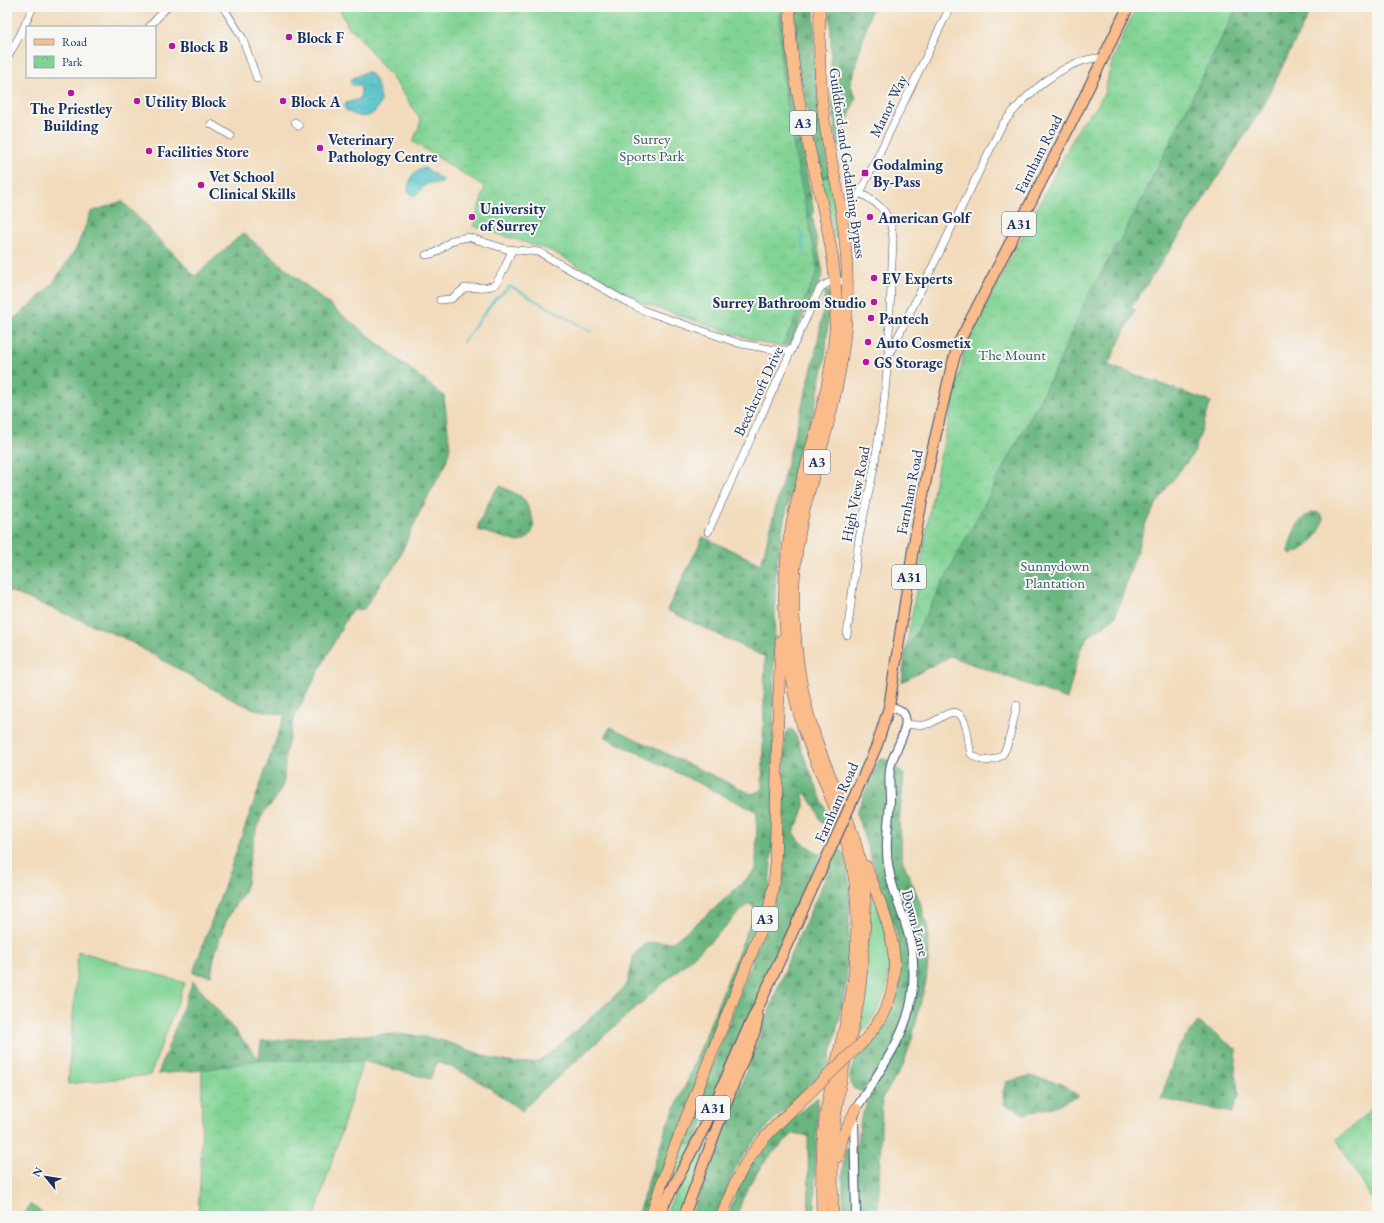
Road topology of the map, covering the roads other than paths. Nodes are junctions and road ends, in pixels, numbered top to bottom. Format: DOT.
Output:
graph roads {
  1 [pos="33,7"];
  2 [pos="167,7"];
  3 [pos="223,7"];
  4 [pos="790,7"];
  5 [pos="820,7"];
  6 [pos="950,7"];
  7 [pos="1128,7"];
  8 [pos="150,26"];
  9 [pos="7,58"];
  10 [pos="1104,58"];
  11 [pos="257,79"];
  12 [pos="211,124"];
  13 [pos="231,136"];
  14 [pos="860,194"];
  15 [pos="841,210"];
  16 [pos="512,250"];
  17 [pos="426,255"];
  18 [pos="836,281"];
  19 [pos="847,281"];
  20 [pos="440,300"];
  21 [pos="889,328"];
  22 [pos="901,331"];
  23 [pos="791,350"];
  24 [pos="888,357"];
  25 [pos="708,532"];
  26 [pos="784,602"];
  27 [pos="847,635"];
  28 [pos="1017,705"];
  29 [pos="889,707"];
  30 [pos="906,724"];
  31 [pos="853,832"];
  32 [pos="763,997"];
  33 [pos="856,1109"];
  34 [pos="651,1216"];
  35 [pos="658,1216"];
  36 [pos="684,1216"];
  37 [pos="722,1216"];
  38 [pos="822,1216"];
  39 [pos="834,1216"];
  40 [pos="856,1216"];
  1 -- 9 [label="street"];
  2 -- 8 [label="street"];
  3 -- 11 [label="street"];
  4 -- 18 [label="highway, Guildford and Godalming Bypass / A3"];
  5 -- 15 [label="highway, Guildford and Godalming Bypass / A3"];
  6 -- 14 [label="street, Manor Way"];
  7 -- 10 [label="main road, Farnham Road / A31"];
  10 -- 22 [label="street, High View Road"];
  10 -- 29 [label="main road, Farnham Road / A31"];
  12 -- 13 [label="street"];
  14 -- 15 [label="street, Manor Way"];
  14 -- 21 [label="street, High View Road"];
  15 -- 19 [label="highway, Guildford and Godalming Bypass / A3"];
  16 -- 17 [label="street"];
  16 -- 20 [label="street"];
  16 -- 23 [label="street"];
  18 -- 19 [label="street, Beechcroft Drive"];
  18 -- 23 [label="street, Beechcroft Drive"];
  18 -- 26 [label="highway, Guildford and Godalming Bypass / A3"];
  19 -- 31 [label="highway, Guildford and Godalming Bypass / A3"];
  21 -- 22 [label="street"];
  21 -- 24 [label="street, High View Road"];
  22 -- 24 [label="street, High View Road"];
  23 -- 25 [label="street, Beechcroft Drive"];
  24 -- 27 [label="street, High View Road"];
  26 -- 34 [label="highway, A3"];
  26 -- 38 [label="highway, Guildford and Godalming Bypass / A3"];
  28 -- 30 [label="street"];
  29 -- 30 [label="street"];
  29 -- 32 [label="main road, Farnham Road / A31, bridge"];
  30 -- 33 [label="street, Down Lane"];
  31 -- 37 [label="highway, bridge"];
  31 -- 39 [label="highway, Guildford and Godalming Bypass / A3"];
  32 -- 35 [label="main road, Farnham Road / A31"];
  32 -- 36 [label="main road, Farnham Road / A31"];
  33 -- 39 [label="highway"];
  33 -- 40 [label="street, Down Lane"];
}
